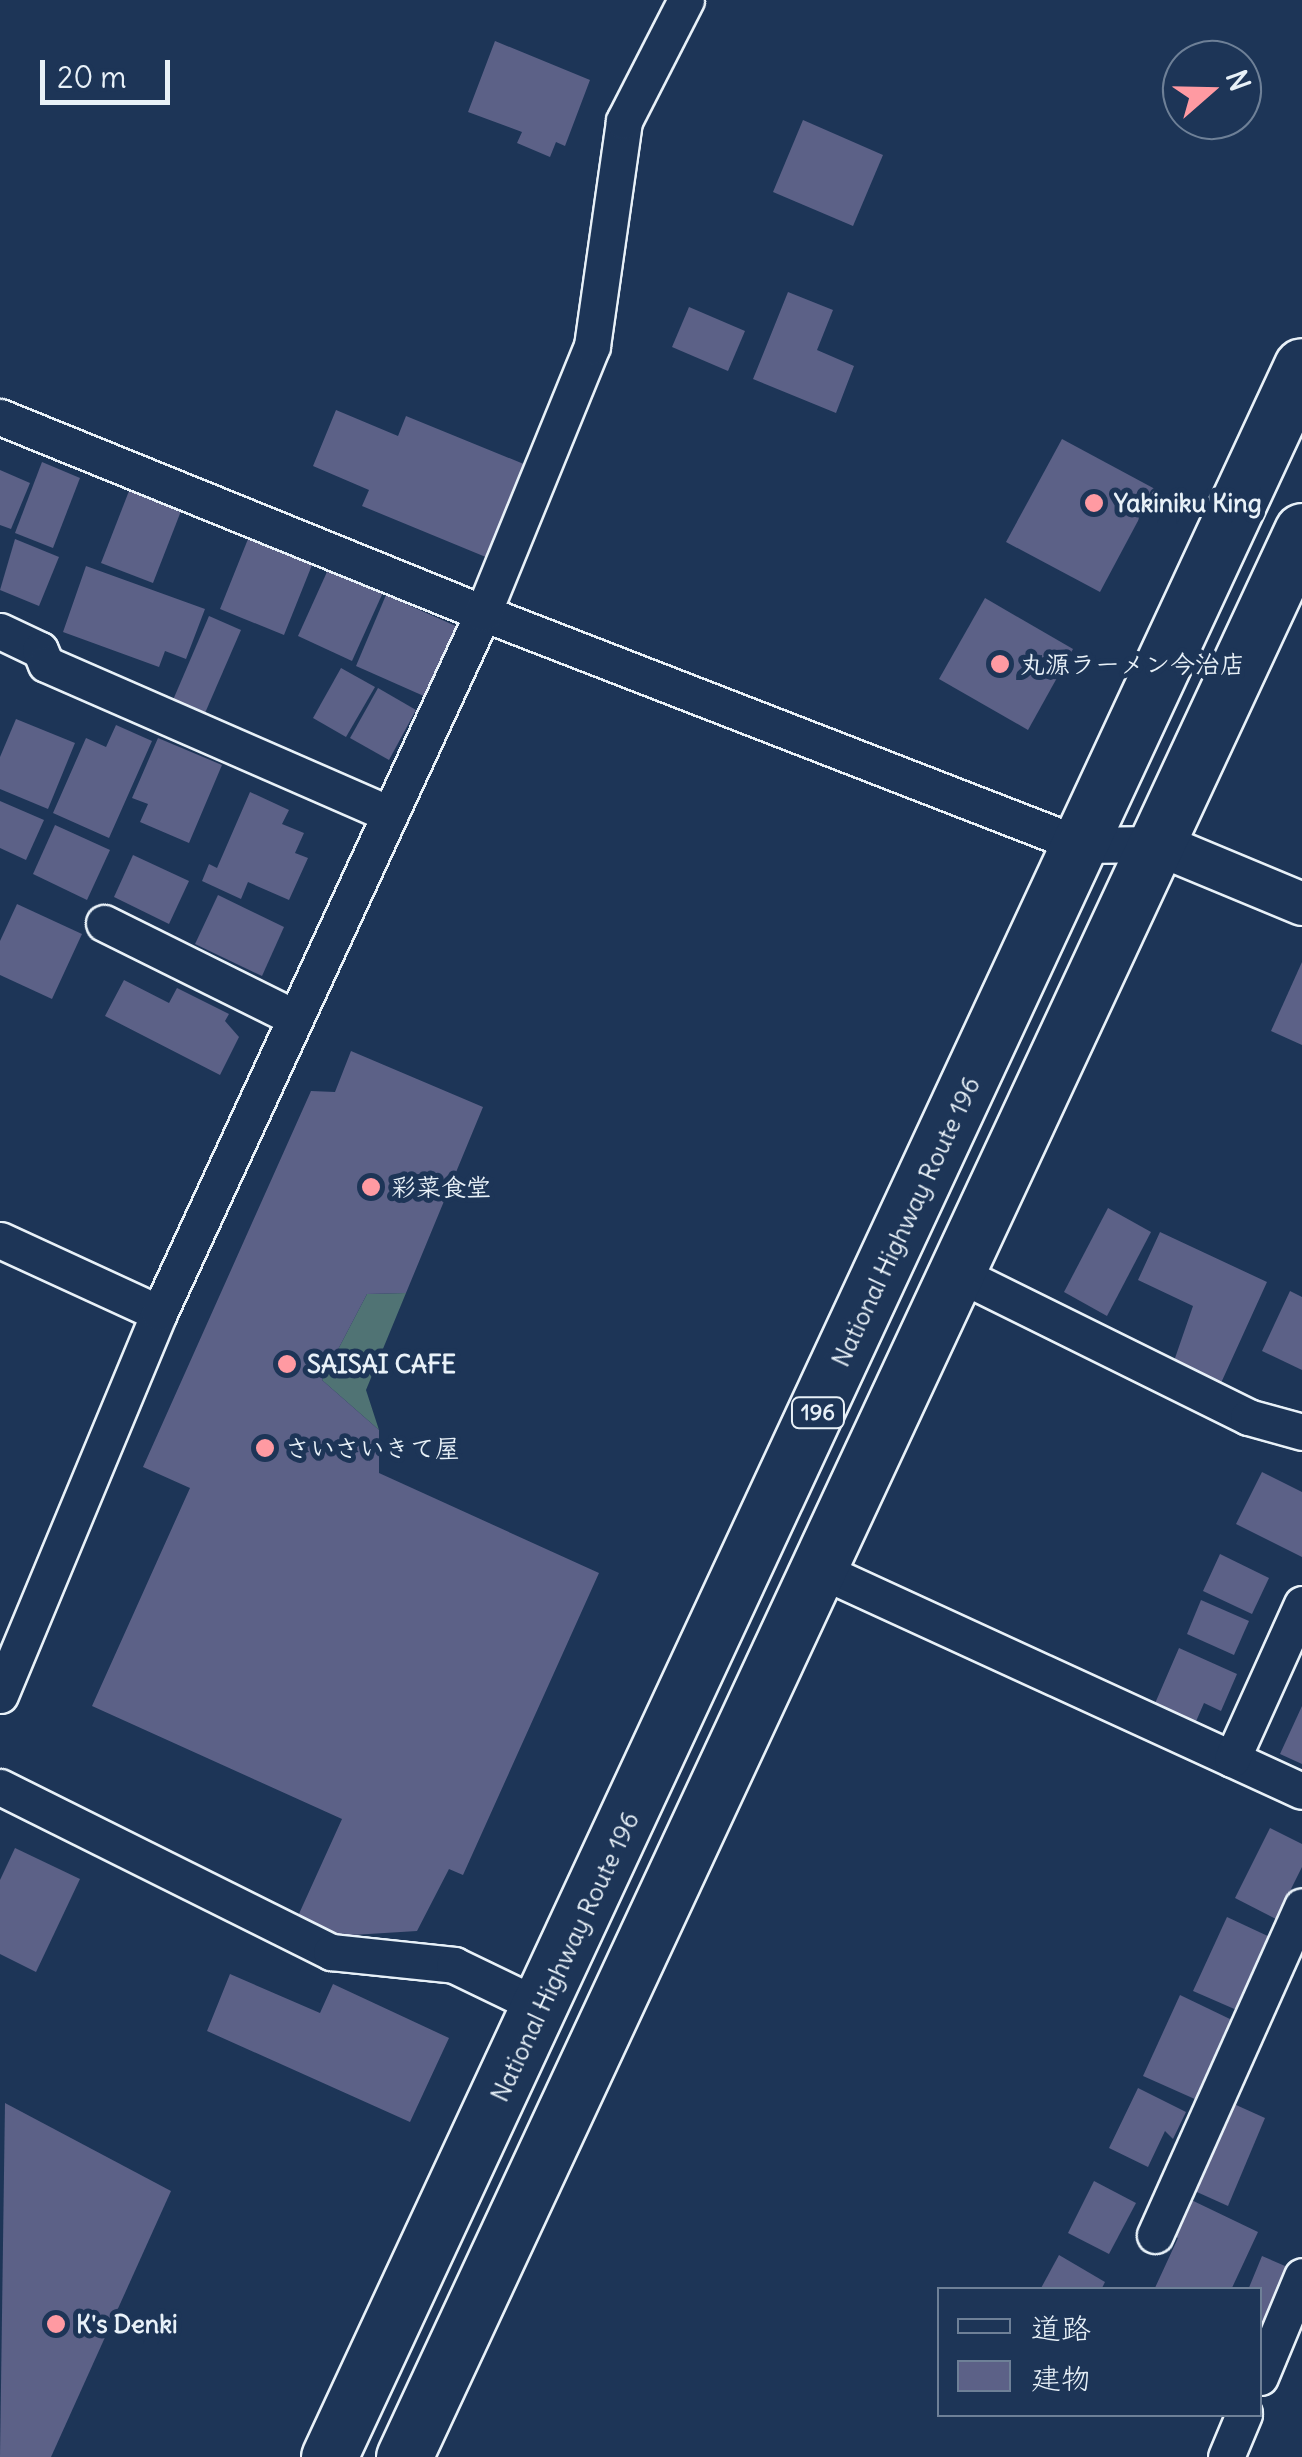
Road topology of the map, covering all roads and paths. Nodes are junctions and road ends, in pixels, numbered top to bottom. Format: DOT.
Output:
graph roads {
  1 [pos="686,0"];
  2 [pos="1302,366"];
  3 [pos="0,416"];
  4 [pos="1302,532"];
  5 [pos="483,614"];
  6 [pos="0,631"];
  7 [pos="390,814"];
  8 [pos="1158,844"];
  9 [pos="1081,845"];
  10 [pos="1302,904"];
  11 [pos="104,922"];
  12 [pos="296,1018"];
  13 [pos="0,1240"];
  14 [pos="958,1273"];
  15 [pos="159,1313"];
  16 [pos="1302,1432"];
  17 [pos="818,1569"];
  18 [pos="1302,1604"];
  19 [pos="0,1696"];
  20 [pos="1232,1759"];
  21 [pos="0,1787"];
  22 [pos="1302,1791"];
  23 [pos="1302,1906"];
  24 [pos="542,2008"];
  25 [pos="1155,2236"];
  26 [pos="1302,2276"];
  27 [pos="1262,2372"];
  28 [pos="329,2457"];
  29 [pos="404,2457"];
  1 -- 5 [label="street"];
  2 -- 9 [label="highway, National Highway Route 196 / 196"];
  3 -- 5 [label="street"];
  4 -- 8 [label="highway, 196"];
  5 -- 7 [label="street"];
  5 -- 9 [label="street"];
  6 -- 7 [label="street"];
  7 -- 12 [label="street"];
  8 -- 9 [label="street"];
  8 -- 10 [label="street"];
  8 -- 14 [label="highway, 196"];
  9 -- 24 [label="highway, National Highway Route 196 / 196"];
  11 -- 12 [label="street"];
  12 -- 15 [label="street"];
  13 -- 15 [label="street"];
  14 -- 16 [label="street"];
  14 -- 17 [label="highway, 196"];
  15 -- 19 [label="street"];
  17 -- 20 [label="street"];
  17 -- 29 [label="highway, 196"];
  18 -- 20 [label="street"];
  20 -- 22 [label="street"];
  21 -- 24 [label="street"];
  23 -- 25 [label="street"];
  24 -- 28 [label="highway, National Highway Route 196 / 196"];
  26 -- 27 [label="street"];
}
